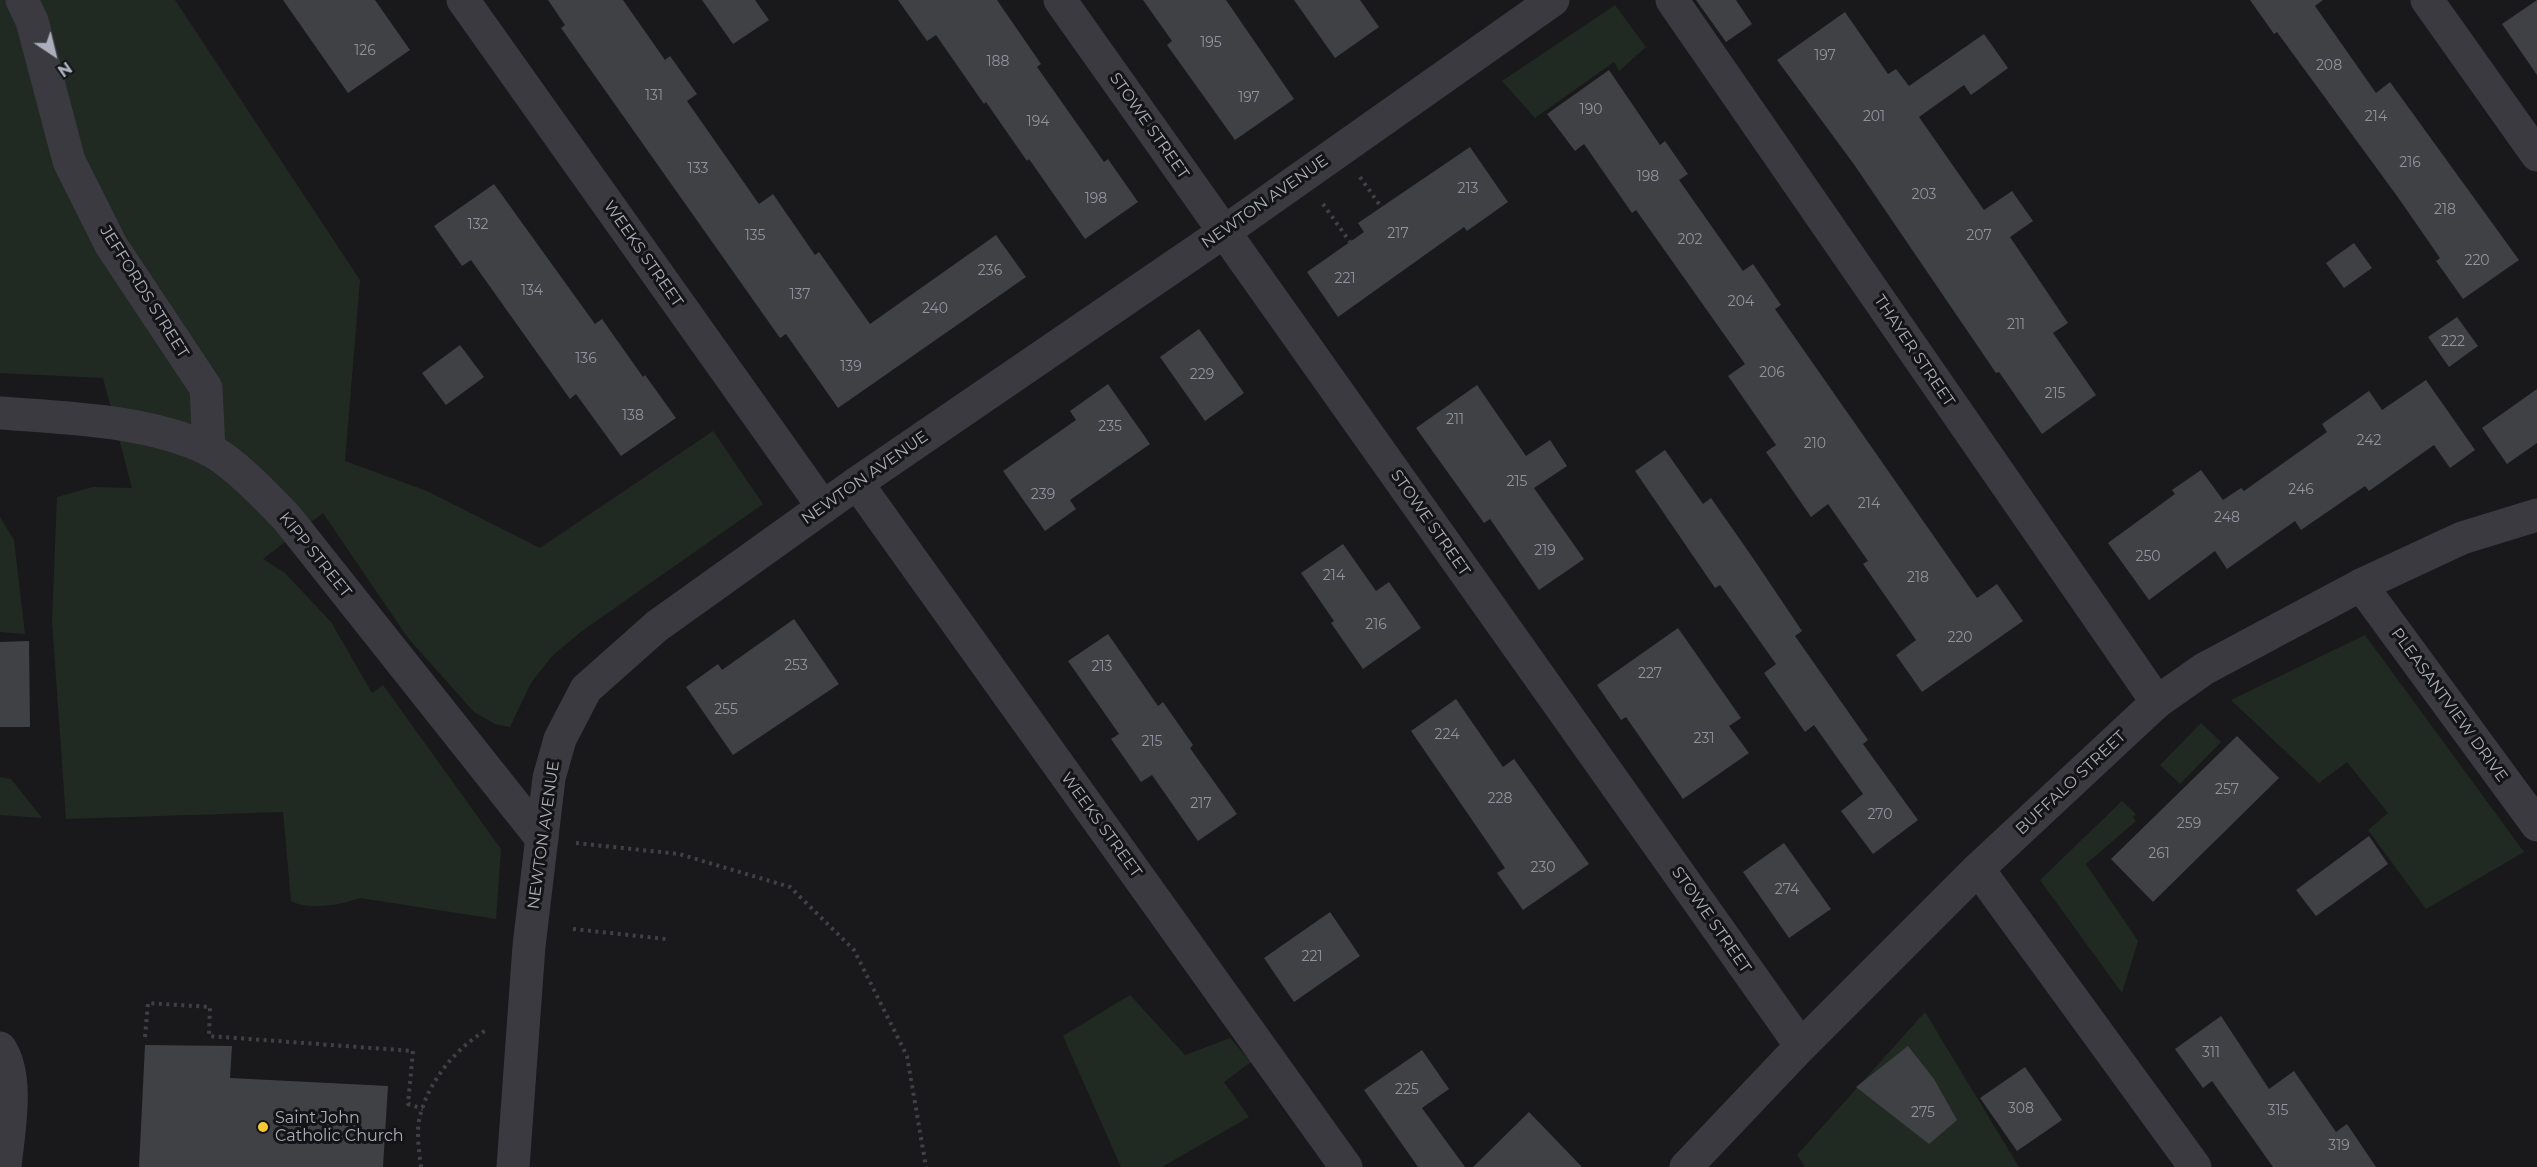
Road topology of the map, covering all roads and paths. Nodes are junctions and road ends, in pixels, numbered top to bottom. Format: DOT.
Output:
graph roads {
  1 [pos="22,0"];
  2 [pos="464,0"];
  3 [pos="1060,0"];
  4 [pos="1553,0"];
  5 [pos="1672,0"];
  6 [pos="2427,0"];
  7 [pos="2537,155"];
  8 [pos="1360,176"];
  9 [pos="1322,203"];
  10 [pos="1379,204"];
  11 [pos="1224,232"];
  12 [pos="1350,242"];
  13 [pos="0,413"];
  14 [pos="209,450"];
  15 [pos="857,483"];
  16 [pos="823,507"];
  17 [pos="2537,515"];
  18 [pos="2361,585"];
  19 [pos="2157,702"];
  20 [pos="2537,825"];
  21 [pos="542,839"];
  22 [pos="1978,869"];
  23 [pos="573,929"];
  24 [pos="666,939"];
  25 [pos="493,1026"];
  26 [pos="145,1037"];
  27 [pos="1801,1046"];
  28 [pos="1,1050"];
  29 [pos="423,1109"];
  30 [pos="5,1167"];
  31 [pos="421,1167"];
  32 [pos="513,1167"];
  33 [pos="926,1167"];
  34 [pos="1346,1167"];
  35 [pos="1686,1167"];
  36 [pos="2195,1167"];
  1 -- 14 [label="street, JEFFORDS STREET"];
  2 -- 16 [label="street, WEEKS STREET"];
  3 -- 11 [label="street, STOWE STREET"];
  4 -- 11 [label="street, NEWTON AVENUE"];
  5 -- 19 [label="street, THAYER STREET"];
  6 -- 7 [label="street"];
  8 -- 10 [label="path"];
  9 -- 12 [label="path"];
  11 -- 15 [label="street, NEWTON AVENUE"];
  11 -- 27 [label="street, STOWE STREET"];
  13 -- 14 [label="street, KIPP STREET"];
  14 -- 21 [label="street, KIPP STREET"];
  15 -- 16 [label="street, NEWTON AVENUE"];
  15 -- 34 [label="street, WEEKS STREET"];
  16 -- 21 [label="street, NEWTON AVENUE"];
  17 -- 18 [label="street, BUFFALO STREET"];
  18 -- 19 [label="street, BUFFALO STREET"];
  18 -- 20 [label="street, PLEASANTVIEW DRIVE"];
  19 -- 22 [label="street, BUFFALO STREET"];
  21 -- 32 [label="street, NEWTON AVENUE"];
  21 -- 33 [label="path"];
  22 -- 27 [label="street, BUFFALO STREET"];
  22 -- 36 [label="street"];
  23 -- 24 [label="path"];
  25 -- 29 [label="path"];
  26 -- 29 [label="path"];
  27 -- 35 [label="street, BUFFALO STREET"];
  28 -- 30 [label="street"];
  29 -- 31 [label="path"];
}
